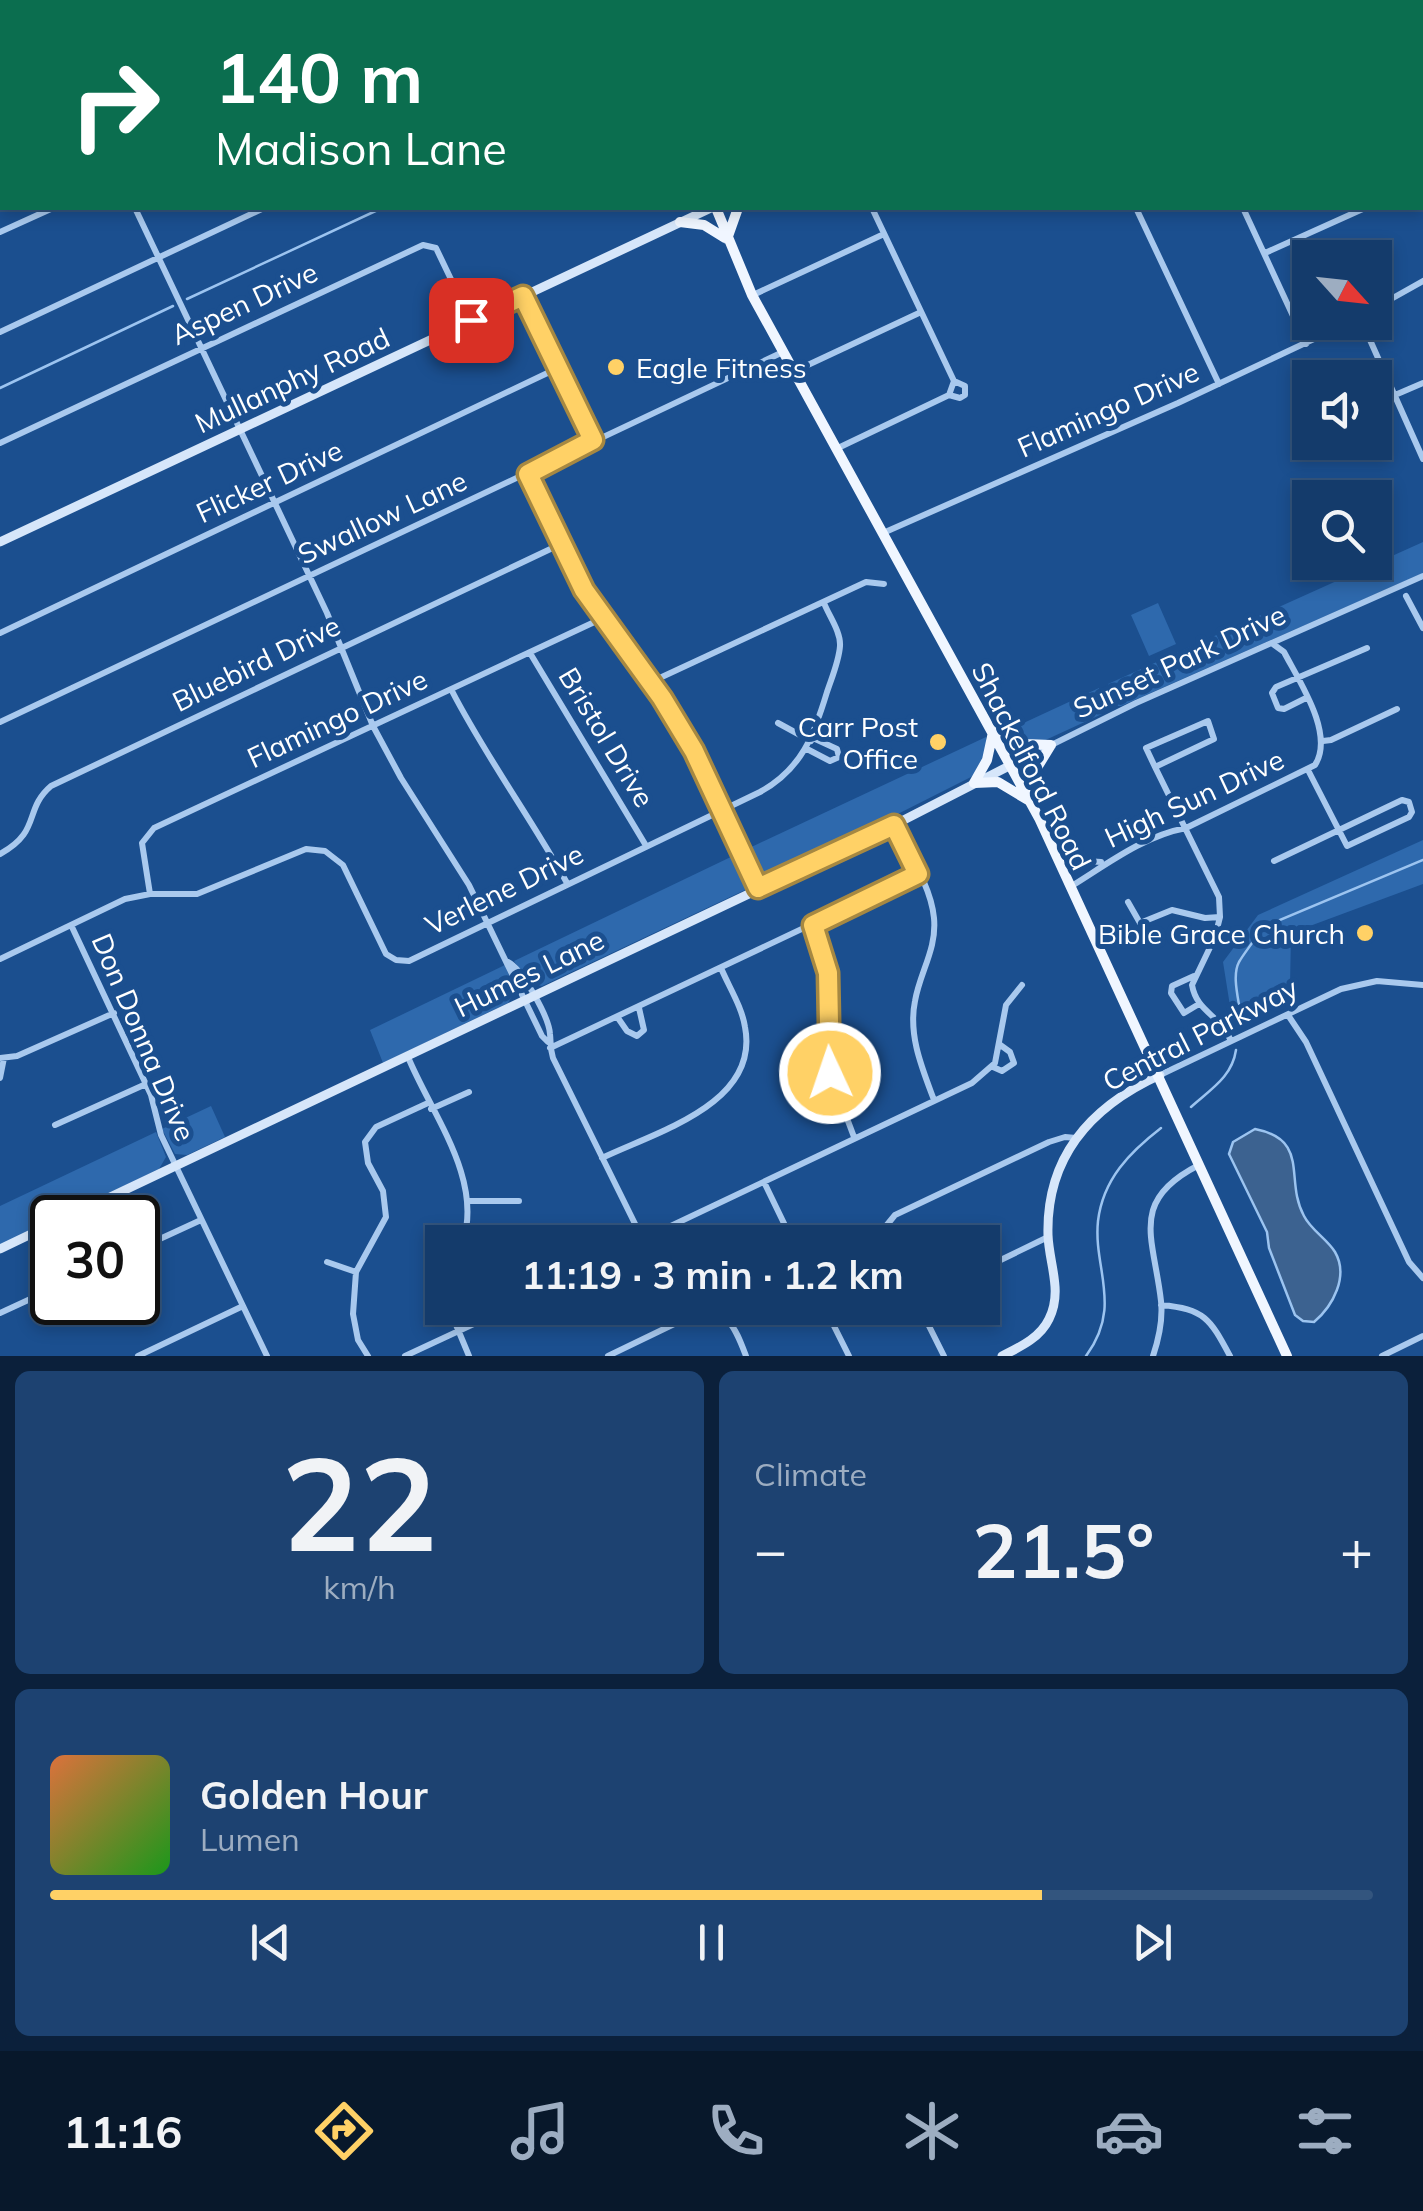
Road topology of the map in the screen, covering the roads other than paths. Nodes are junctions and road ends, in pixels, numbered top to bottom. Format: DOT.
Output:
graph roads {
  1 [pos="49,210"];
  2 [pos="136,210"];
  3 [pos="260,210"];
  4 [pos="689,210"];
  5 [pos="709,210"];
  6 [pos="715,210"];
  7 [pos="737,210"];
  8 [pos="873,210"];
  9 [pos="1137,210"];
  10 [pos="1244,210"];
  11 [pos="1360,210"];
  12 [pos="680,222"];
  13 [pos="0,232"];
  14 [pos="884,234"];
  15 [pos="727,240"];
  16 [pos="1265,254"];
  17 [pos="158,258"];
  18 [pos="1423,280"];
  19 [pos="752,295"];
  20 [pos="523,296"];
  21 [pos="1392,298"];
  22 [pos="919,313"];
  23 [pos="471,320"];
  24 [pos="0,332"];
  25 [pos="1314,340"];
  26 [pos="1370,340"];
  27 [pos="1306,344"];
  28 [pos="201,350"];
  29 [pos="783,352"];
  30 [pos="558,368"];
  31 [pos="794,371"];
  32 [pos="1423,383"];
  33 [pos="1219,384"];
  34 [pos="1395,395"];
  35 [pos="239,430"];
  36 [pos="593,440"];
  37 [pos="0,443"];
  38 [pos="838,448"];
  39 [pos="1423,459"];
  40 [pos="528,474"];
  41 [pos="275,503"];
  42 [pos="882,534"];
  43 [pos="0,542"];
  44 [pos="561,544"];
  45 [pos="310,576"];
  46 [pos="1423,576"];
  47 [pos="884,584"];
  48 [pos="1406,596"];
  49 [pos="824,602"];
  50 [pos="603,618"];
  51 [pos="1423,628"];
  52 [pos="0,634"];
  53 [pos="1272,643"];
  54 [pos="1368,648"];
  55 [pos="340,649"];
  56 [pos="530,653"];
  57 [pos="1298,679"];
  58 [pos="651,682"];
  59 [pos="452,691"];
  60 [pos="1306,698"];
  61 [pos="1397,710"];
  62 [pos="0,722"];
  63 [pos="778,723"];
  64 [pos="373,726"];
  65 [pos="993,731"];
  66 [pos="1323,741"];
  67 [pos="810,743"];
  68 [pos="1051,745"];
  69 [pos="1010,766"];
  70 [pos="1155,767"];
  71 [pos="1308,770"];
  72 [pos="974,783"];
  73 [pos="1029,800"];
  74 [pos="722,810"];
  75 [pos="894,825"];
  76 [pos="1186,828"];
  77 [pos="1339,830"];
  78 [pos="645,844"];
  79 [pos="1054,850"];
  80 [pos="0,854"];
  81 [pos="1274,860"];
  82 [pos="1108,861"];
  83 [pos="918,874"];
  84 [pos="567,883"];
  85 [pos="758,888"];
  86 [pos="1070,888"];
  87 [pos="150,894"];
  88 [pos="1128,902"];
  89 [pos="1220,917"];
  90 [pos="487,922"];
  91 [pos="813,925"];
  92 [pos="72,926"];
  93 [pos="0,959"];
  94 [pos="722,968"];
  95 [pos="1195,976"];
  96 [pos="1423,985"];
  97 [pos="1022,986"];
  98 [pos="528,997"];
  99 [pos="1200,1004"];
  100 [pos="639,1008"];
  101 [pos="114,1014"];
  102 [pos="1288,1015"];
  103 [pos="618,1018"];
  104 [pos="1231,1041"];
  105 [pos="999,1044"];
  106 [pos="549,1045"];
  107 [pos="408,1057"];
  108 [pos="2,1058"];
  109 [pos="992,1067"];
  110 [pos="1160,1076"];
  111 [pos="0,1078"];
  112 [pos="146,1084"];
  113 [pos="468,1092"];
  114 [pos="934,1100"];
  115 [pos="430,1106"];
  116 [pos="55,1125"];
  117 [pos="854,1137"];
  118 [pos="1076,1138"];
  119 [pos="602,1158"];
  120 [pos="1199,1165"];
  121 [pos="176,1166"];
  122 [pos="764,1182"];
  123 [pos="115,1195"];
  124 [pos="470,1201"];
  125 [pos="520,1201"];
  126 [pos="201,1220"];
  127 [pos="466,1225"];
  128 [pos="633,1225"];
  129 [pos="676,1225"];
  130 [pos="785,1225"];
  131 [pos="887,1225"];
  132 [pos="30,1234"];
  133 [pos="1048,1237"];
  134 [pos="160,1239"];
  135 [pos="0,1248"];
  136 [pos="1000,1260"];
  137 [pos="327,1262"];
  138 [pos="356,1272"];
  139 [pos="1423,1278"];
  140 [pos="30,1299"];
  141 [pos="1162,1305"];
  142 [pos="243,1306"];
  143 [pos="0,1313"];
  144 [pos="455,1325"];
  145 [pos="469,1325"];
  146 [pos="672,1325"];
  147 [pos="732,1325"];
  148 [pos="834,1325"];
  149 [pos="928,1325"];
  150 [pos="457,1330"];
  151 [pos="1423,1336"];
  152 [pos="138,1356"];
  153 [pos="266,1356"];
  154 [pos="368,1356"];
  155 [pos="405,1356"];
  156 [pos="470,1356"];
  157 [pos="608,1356"];
  158 [pos="746,1356"];
  159 [pos="849,1356"];
  160 [pos="944,1356"];
  161 [pos="1002,1356"];
  162 [pos="1153,1356"];
  163 [pos="1230,1356"];
  164 [pos="1287,1356"];
  165 [pos="1382,1356"];
  1 -- 13 [label="street"];
  2 -- 17 [label="street"];
  3 -- 17 [label="street"];
  4 -- 12 [label="main road"];
  5 -- 12 [label="street, Mullanphy Road"];
  6 -- 15 [label="main road, Shackelford Road"];
  7 -- 15 [label="main road"];
  8 -- 14 [label="street"];
  9 -- 33 [label="street"];
  10 -- 16 [label="street"];
  11 -- 16 [label="street"];
  12 -- 15 [label="main road"];
  12 -- 20 [label="street, Mullanphy Road"];
  14 -- 19 [label="street"];
  14 -- 22 [label="street"];
  15 -- 19 [label="main road, Shackelford Road"];
  16 -- 27 [label="street"];
  17 -- 24 [label="street"];
  17 -- 28 [label="street"];
  18 -- 21 [label="street"];
  19 -- 29 [label="main road, Shackelford Road"];
  20 -- 23 [label="street, Mullanphy Road"];
  20 -- 30 [label="street"];
  22 -- 31 [label="street"];
  22 -- 38 [label="street"];
  23 -- 28 [label="street, Aspen Drive"];
  23 -- 35 [label="street, Mullanphy Road"];
  25 -- 27 [label="street, Flamingo Drive"];
  26 -- 34 [label="street"];
  27 -- 33 [label="street, Flamingo Drive"];
  28 -- 35 [label="street"];
  28 -- 37 [label="street, Aspen Drive"];
  29 -- 31 [label="main road, Shackelford Road"];
  29 -- 36 [label="street, Swallow Lane"];
  30 -- 36 [label="street"];
  30 -- 41 [label="street, Flicker Drive"];
  31 -- 38 [label="main road, Shackelford Road"];
  32 -- 34 [label="street"];
  33 -- 42 [label="street, Flamingo Drive"];
  34 -- 39 [label="street"];
  35 -- 41 [label="street"];
  35 -- 43 [label="street, Mullanphy Road"];
  36 -- 40 [label="street, Swallow Lane"];
  38 -- 42 [label="main road, Shackelford Road"];
  40 -- 44 [label="street"];
  40 -- 45 [label="street, Swallow Lane"];
  41 -- 45 [label="street"];
  41 -- 52 [label="street, Flicker Drive"];
  42 -- 65 [label="main road, Shackelford Road"];
  44 -- 50 [label="street"];
  44 -- 55 [label="street, Bluebird Drive"];
  45 -- 55 [label="street"];
  45 -- 62 [label="street, Swallow Lane"];
  46 -- 53 [label="street, Sunset Park Drive"];
  47 -- 49 [label="street"];
  48 -- 51 [label="street"];
  49 -- 58 [label="street"];
  49 -- 67 [label="street, Verlene Drive"];
  50 -- 56 [label="street, Flamingo Drive"];
  50 -- 58 [label="street"];
  53 -- 57 [label="street"];
  53 -- 68 [label="street, Sunset Park Drive"];
  54 -- 57 [label="street"];
  55 -- 64 [label="street"];
  55 -- 80 [label="street, Bluebird Drive"];
  56 -- 59 [label="street, Flamingo Drive"];
  56 -- 78 [label="street, Bristol Drive"];
  57 -- 60 [label="street"];
  57 -- 60 [label="street"];
  58 -- 74 [label="street"];
  59 -- 64 [label="street, Flamingo Drive"];
  59 -- 84 [label="street"];
  60 -- 66 [label="street"];
  61 -- 66 [label="street"];
  63 -- 67 [label="street"];
  64 -- 87 [label="street, Flamingo Drive"];
  64 -- 90 [label="street"];
  65 -- 68 [label="main road"];
  65 -- 69 [label="main road, Shackelford Road"];
  65 -- 72 [label="main road"];
  66 -- 71 [label="street, High Sun Drive"];
  67 -- 74 [label="street, Verlene Drive"];
  68 -- 69 [label="street, Sunset Park Drive"];
  68 -- 73 [label="main road"];
  69 -- 72 [label="street, Humes Lane"];
  69 -- 73 [label="main road, Shackelford Road"];
  70 -- 70 [label="street"];
  70 -- 76 [label="street"];
  71 -- 76 [label="street, High Sun Drive"];
  71 -- 77 [label="street"];
  72 -- 73 [label="main road"];
  72 -- 75 [label="street, Humes Lane"];
  73 -- 79 [label="main road, Shackelford Road"];
  74 -- 78 [label="street, Verlene Drive"];
  74 -- 85 [label="street"];
  75 -- 83 [label="street"];
  75 -- 85 [label="street, Humes Lane"];
  76 -- 82 [label="street, High Sun Drive"];
  76 -- 89 [label="street"];
  77 -- 77 [label="street"];
  77 -- 81 [label="street"];
  78 -- 84 [label="street, Verlene Drive"];
  79 -- 82 [label="street"];
  79 -- 86 [label="main road, Shackelford Road"];
  82 -- 86 [label="street, High Sun Drive"];
  83 -- 91 [label="street"];
  83 -- 114 [label="street"];
  84 -- 90 [label="street, Verlene Drive"];
  85 -- 98 [label="street, Humes Lane"];
  86 -- 110 [label="main road, Shackelford Road"];
  87 -- 90 [label="street, Verlene Drive"];
  87 -- 92 [label="street, Verlene Drive"];
  88 -- 89 [label="street"];
  89 -- 95 [label="street"];
  90 -- 98 [label="street"];
  91 -- 94 [label="street"];
  91 -- 117 [label="street"];
  92 -- 93 [label="street, Verlene Drive"];
  92 -- 101 [label="street, Don Donna Drive"];
  94 -- 100 [label="street"];
  94 -- 119 [label="street"];
  95 -- 99 [label="street"];
  95 -- 99 [label="street"];
  96 -- 102 [label="street, Central Parkway"];
  97 -- 105 [label="street"];
  98 -- 106 [label="street"];
  98 -- 107 [label="street, Humes Lane"];
  99 -- 104 [label="street"];
  100 -- 103 [label="street"];
  100 -- 103 [label="street"];
  101 -- 108 [label="street"];
  101 -- 112 [label="street, Don Donna Drive"];
  102 -- 104 [label="street, Central Parkway"];
  102 -- 139 [label="street"];
  103 -- 106 [label="street"];
  104 -- 110 [label="street, Central Parkway"];
  105 -- 109 [label="street"];
  105 -- 109 [label="street"];
  106 -- 119 [label="street"];
  107 -- 115 [label="street"];
  107 -- 121 [label="street, Humes Lane"];
  108 -- 111 [label="street"];
  109 -- 114 [label="street"];
  110 -- 118 [label="street, Central Parkway"];
  110 -- 120 [label="main road, Shackelford Road"];
  112 -- 116 [label="street"];
  112 -- 121 [label="street, Don Donna Drive"];
  113 -- 115 [label="street"];
  114 -- 117 [label="street"];
  115 -- 124 [label="street"];
  115 -- 138 [label="street"];
  117 -- 122 [label="street"];
  118 -- 131 [label="street"];
  118 -- 133 [label="street, Central Parkway"];
  119 -- 128 [label="street"];
  120 -- 141 [label="street"];
  120 -- 164 [label="main road, Shackelford Road"];
  121 -- 123 [label="street, Humes Lane"];
  121 -- 126 [label="street, Don Donna Drive"];
  122 -- 129 [label="street"];
  122 -- 130 [label="street"];
  124 -- 125 [label="street"];
  124 -- 127 [label="street"];
  126 -- 134 [label="street"];
  126 -- 142 [label="street, Don Donna Drive"];
  132 -- 135 [label="street"];
  133 -- 136 [label="street"];
  133 -- 161 [label="street, Central Parkway"];
  137 -- 138 [label="street"];
  138 -- 154 [label="street"];
  140 -- 143 [label="street"];
  141 -- 162 [label="street"];
  141 -- 163 [label="street"];
  142 -- 152 [label="street"];
  142 -- 153 [label="street, Don Donna Drive"];
  144 -- 150 [label="street"];
  145 -- 150 [label="street"];
  146 -- 157 [label="street"];
  147 -- 158 [label="street"];
  148 -- 159 [label="street"];
  149 -- 160 [label="street"];
  150 -- 155 [label="street"];
  150 -- 156 [label="street"];
  151 -- 165 [label="street"];
}
